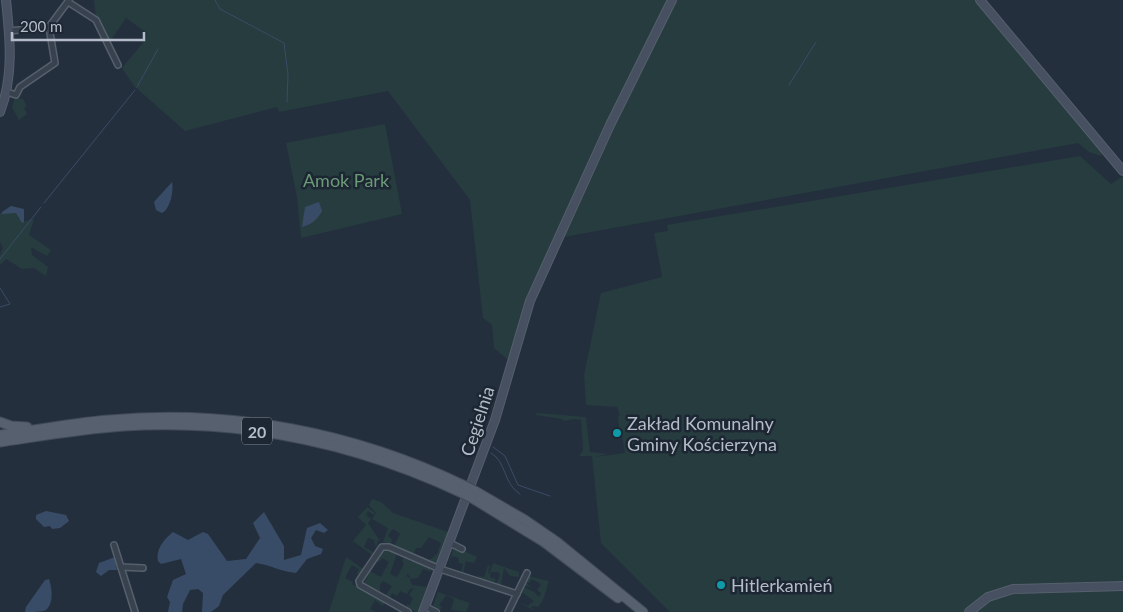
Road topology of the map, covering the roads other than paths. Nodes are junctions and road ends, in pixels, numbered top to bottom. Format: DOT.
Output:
graph roads {
  1 [pos="6,0"];
  2 [pos="672,0"];
  3 [pos="980,0"];
  4 [pos="68,1"];
  5 [pos="49,27"];
  6 [pos="9,30"];
  7 [pos="118,65"];
  8 [pos="20,87"];
  9 [pos="8,88"];
  10 [pos="0,112"];
  11 [pos="1123,171"];
  12 [pos="0,422"];
  13 [pos="55,427"];
  14 [pos="0,435"];
  15 [pos="0,442"];
  16 [pos="463,490"];
  17 [pos="473,495"];
  18 [pos="450,543"];
  19 [pos="114,545"];
  20 [pos="462,549"];
  21 [pos="121,567"];
  22 [pos="143,568"];
  23 [pos="440,569"];
  24 [pos="527,573"];
  25 [pos="1123,586"];
  26 [pos="516,594"];
  27 [pos="424,609"];
  28 [pos="135,612"];
  29 [pos="408,612"];
  30 [pos="436,612"];
  31 [pos="508,612"];
  32 [pos="635,612"];
  33 [pos="642,612"];
  34 [pos="969,612"];
  1 -- 6 [label="street"];
  2 -- 18 [label="street, Cegielnia"];
  3 -- 11 [label="street"];
  4 -- 5 [label="street"];
  4 -- 7 [label="street"];
  5 -- 6 [label="street"];
  5 -- 8 [label="street"];
  6 -- 9 [label="street"];
  8 -- 9 [label="street"];
  8 -- 9 [label="street"];
  9 -- 10 [label="street"];
  12 -- 13 [label="main road"];
  13 -- 14 [label="main road, 20"];
  13 -- 16 [label="main road, 20"];
  15 -- 16 [label="main road, 20"];
  16 -- 17 [label="main road, 20, bridge"];
  17 -- 32 [label="main road, 20"];
  17 -- 33 [label="main road, 20"];
  18 -- 20 [label="street"];
  18 -- 23 [label="street, Cegielnia"];
  19 -- 21 [label="street"];
  21 -- 22 [label="street"];
  21 -- 28 [label="street"];
  23 -- 26 [label="street"];
  23 -- 27 [label="street, Cegielnia"];
  23 -- 29 [label="street"];
  24 -- 26 [label="street"];
  25 -- 34 [label="street"];
  26 -- 31 [label="street"];
  27 -- 30 [label="street"];
}
